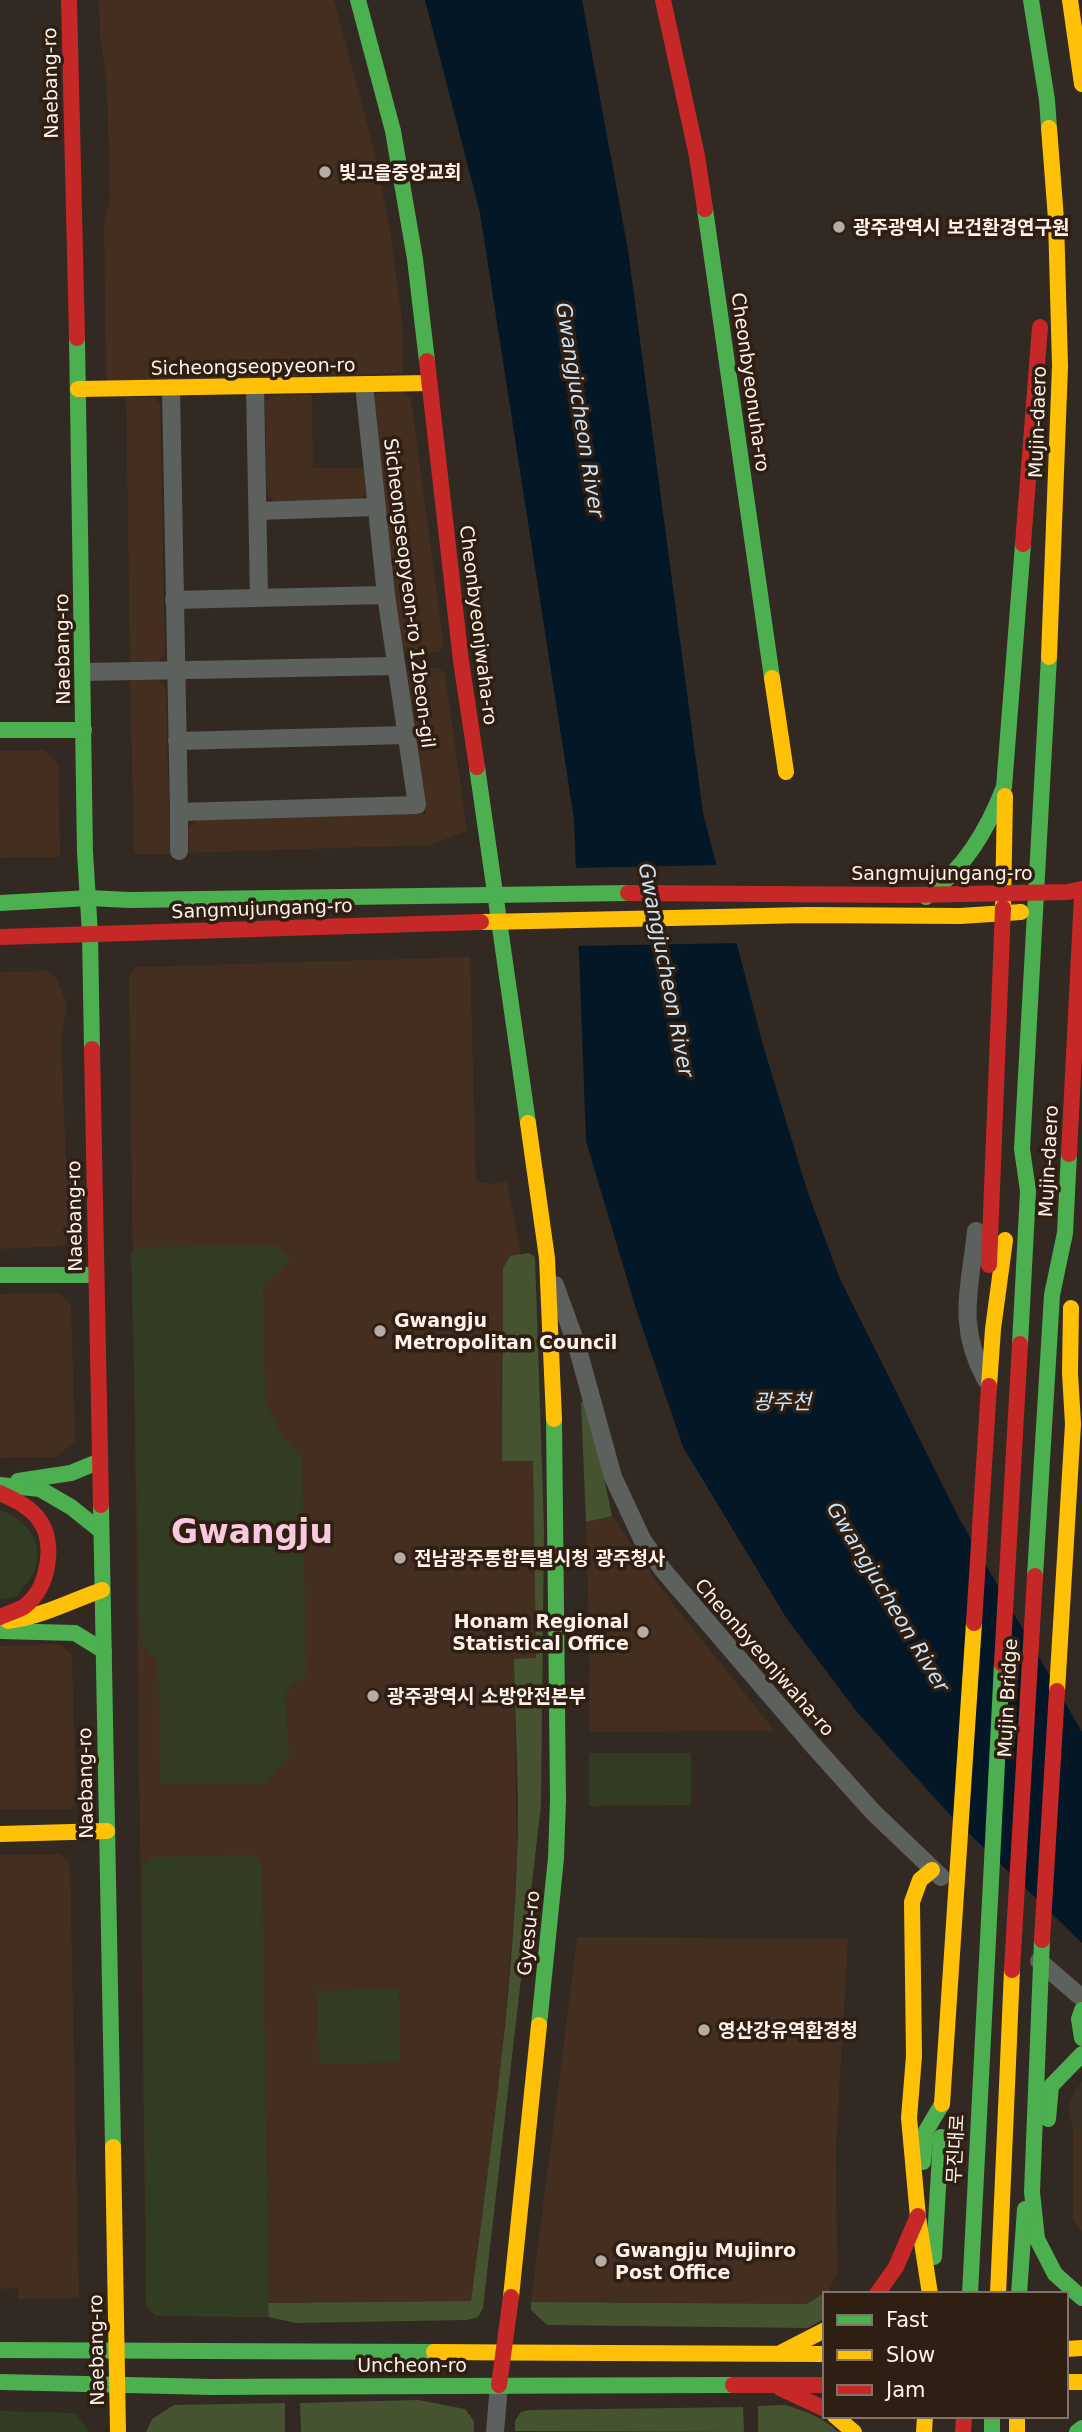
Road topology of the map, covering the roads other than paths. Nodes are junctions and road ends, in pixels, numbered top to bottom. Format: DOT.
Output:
graph roads {
  1 [pos="69,0"];
  2 [pos="358,0"];
  3 [pos="663,0"];
  4 [pos="1031,0"];
  5 [pos="1070,0"];
  6 [pos="1082,84"];
  7 [pos="1056,219"];
  8 [pos="1042,288"];
  9 [pos="1041,315"];
  10 [pos="429,383"];
  11 [pos="364,385"];
  12 [pos="255,387"];
  13 [pos="171,388"];
  14 [pos="78,389"];
  15 [pos="376,507"];
  16 [pos="258,511"];
  17 [pos="386,595"];
  18 [pos="259,597"];
  19 [pos="174,600"];
  20 [pos="395,666"];
  21 [pos="176,670"];
  22 [pos="83,672"];
  23 [pos="0,730"];
  24 [pos="84,730"];
  25 [pos="407,735"];
  26 [pos="177,741"];
  27 [pos="786,772"];
  28 [pos="1004,787"];
  29 [pos="179,812"];
  30 [pos="180,851"];
  31 [pos="1082,890"];
  32 [pos="496,894"];
  33 [pos="996,895"];
  34 [pos="1082,896"];
  35 [pos="926,897"];
  36 [pos="89,898"];
  37 [pos="0,903"];
  38 [pos="1069,908"];
  39 [pos="996,915"];
  40 [pos="499,921"];
  41 [pos="1080,933"];
  42 [pos="90,934"];
  43 [pos="0,937"];
  44 [pos="1023,1149"];
  45 [pos="1013,1188"];
  46 [pos="1006,1225"];
  47 [pos="1065,1233"];
  48 [pos="547,1258"];
  49 [pos="0,1275"];
  50 [pos="96,1275"];
  51 [pos="993,1329"];
  52 [pos="1046,1389"];
  53 [pos="1016,1390"];
  54 [pos="1082,1398"];
  55 [pos="1073,1424"];
  56 [pos="555,1435"];
  57 [pos="100,1461"];
  58 [pos="0,1485"];
  59 [pos="0,1493"];
  60 [pos="101,1531"];
  61 [pos="1082,1557"];
  62 [pos="102,1590"];
  63 [pos="0,1616"];
  64 [pos="0,1622"];
  65 [pos="0,1631"];
  66 [pos="103,1651"];
  67 [pos="107,1831"];
  68 [pos="0,1834"];
  69 [pos="932,1870"];
  70 [pos="1082,1998"];
  71 [pos="983,2006"];
  72 [pos="1082,2010"];
  73 [pos="1082,2038"];
  74 [pos="1082,2054"];
  75 [pos="1051,2086"];
  76 [pos="942,2104"];
  77 [pos="1032,2143"];
  78 [pos="1043,2194"];
  79 [pos="918,2217"];
  80 [pos="936,2237"];
  81 [pos="1021,2246"];
  82 [pos="1082,2287"];
  83 [pos="879,2292"];
  84 [pos="930,2292"];
  85 [pos="930,2292"];
  86 [pos="970,2292"];
  87 [pos="998,2292"];
  88 [pos="1019,2292"];
  89 [pos="1082,2298"];
  90 [pos="823,2331"];
  91 [pos="0,2350"];
  92 [pos="117,2350"];
  93 [pos="505,2353"];
  94 [pos="777,2354"];
  95 [pos="823,2354"];
  96 [pos="0,2382"];
  97 [pos="117,2385"];
  98 [pos="499,2385"];
  99 [pos="773,2385"];
  100 [pos="823,2385"];
  101 [pos="823,2408"];
  102 [pos="837,2418"];
  103 [pos="1082,2428"];
  104 [pos="118,2432"];
  105 [pos="495,2432"];
  106 [pos="854,2432"];
  107 [pos="1077,2432"];
  1 -- 14 [label="main road, Naebang-ro"];
  2 -- 10 [label="main road, Cheonbyeonjwaha-ro"];
  3 -- 27 [label="main road, Cheonbyeonuha-ro"];
  4 -- 7 [label="main road, Mujin-daero"];
  5 -- 6 [label="main road"];
  7 -- 8 [label="main road"];
  7 -- 44 [label="main road, Mujin-daero"];
  9 -- 28 [label="main road"];
  10 -- 11 [label="main road, Sicheongseopyeon-ro"];
  10 -- 32 [label="main road, Cheonbyeonjwaha-ro"];
  11 -- 12 [label="main road, Sicheongseopyeon-ro"];
  11 -- 15 [label="street, Sicheongseopyeon-ro 12beon-gil"];
  12 -- 13 [label="main road, Sicheongseopyeon-ro"];
  12 -- 16 [label="street"];
  13 -- 14 [label="main road, Sicheongseopyeon-ro"];
  13 -- 19 [label="street"];
  14 -- 22 [label="main road, Naebang-ro"];
  15 -- 16 [label="street"];
  15 -- 17 [label="street, Sicheongseopyeon-ro 12beon-gil"];
  16 -- 18 [label="street"];
  17 -- 18 [label="street"];
  17 -- 20 [label="street, Sicheongseopyeon-ro 12beon-gil"];
  18 -- 19 [label="street"];
  19 -- 21 [label="street"];
  20 -- 21 [label="street"];
  20 -- 25 [label="street, Sicheongseopyeon-ro 12beon-gil"];
  21 -- 22 [label="street"];
  21 -- 26 [label="street"];
  22 -- 24 [label="main road, Naebang-ro"];
  23 -- 24 [label="main road"];
  24 -- 36 [label="main road, Naebang-ro"];
  25 -- 26 [label="street"];
  25 -- 29 [label="street, Sicheongseopyeon-ro 12beon-gil"];
  26 -- 29 [label="street"];
  28 -- 33 [label="main road"];
  28 -- 35 [label="main road"];
  29 -- 30 [label="street"];
  31 -- 33 [label="main road, Sangmujungang-ro"];
  32 -- 35 [label="main road, Sangmujungang-ro"];
  32 -- 36 [label="main road, Sangmujungang-ro"];
  32 -- 40 [label="main road, Cheonbyeonjwaha-ro"];
  33 -- 35 [label="main road, Sangmujungang-ro"];
  33 -- 39 [label="street"];
  34 -- 41 [label="main road, Mujin-daero"];
  36 -- 37 [label="main road, Sangmujungang-ro"];
  36 -- 42 [label="main road, Naebang-ro"];
  38 -- 39 [label="main road, Sangmujungang-ro"];
  39 -- 40 [label="main road, Sangmujungang-ro"];
  39 -- 51 [label="main road"];
  39 -- 61 [label="street"];
  40 -- 42 [label="main road, Sangmujungang-ro"];
  40 -- 48 [label="main road, Cheonbyeonjwaha-ro"];
  41 -- 47 [label="main road, Mujin-daero"];
  42 -- 43 [label="main road, Sangmujungang-ro"];
  42 -- 50 [label="main road, Naebang-ro"];
  44 -- 45 [label="main road"];
  44 -- 53 [label="main road, Mujin-daero"];
  46 -- 51 [label="main road"];
  47 -- 52 [label="main road, Mujin-daero"];
  47 -- 55 [label="main road"];
  48 -- 56 [label="main road, Cheonbyeonjwaha-ro"];
  48 -- 69 [label="street, Cheonbyeonjwaha-ro"];
  49 -- 50 [label="main road"];
  50 -- 57 [label="main road, Naebang-ro"];
  51 -- 76 [label="main road"];
  52 -- 87 [label="main road, Mujin Bridge"];
  53 -- 71 [label="main road, Mujin Bridge"];
  54 -- 55 [label="main road"];
  55 -- 77 [label="main road"];
  56 -- 93 [label="main road, Gyesu-ro"];
  57 -- 58 [label="main road"];
  57 -- 60 [label="main road, Naebang-ro"];
  58 -- 60 [label="main road"];
  59 -- 63 [label="main road"];
  60 -- 62 [label="main road, Naebang-ro"];
  62 -- 64 [label="main road"];
  62 -- 66 [label="main road, Naebang-ro"];
  65 -- 66 [label="main road"];
  66 -- 67 [label="main road, Naebang-ro"];
  67 -- 68 [label="main road"];
  67 -- 92 [label="main road, Naebang-ro"];
  69 -- 70 [label="street, Cheonbyeonjwaha-ro"];
  69 -- 79 [label="main road"];
  71 -- 86 [label="main road, 무진대로"];
  72 -- 73 [label="main road"];
  74 -- 75 [label="main road"];
  75 -- 77 [label="main road"];
  75 -- 78 [label="main road"];
  76 -- 79 [label="main road"];
  76 -- 80 [label="main road"];
  77 -- 78 [label="main road"];
  77 -- 81 [label="main road"];
  77 -- 89 [label="main road"];
  78 -- 82 [label="main road"];
  79 -- 83 [label="main road"];
  79 -- 84 [label="main road"];
  80 -- 81 [label="main road"];
  80 -- 85 [label="main road"];
  81 -- 88 [label="main road"];
  90 -- 94 [label="main road"];
  91 -- 92 [label="main road, Uncheon-ro"];
  92 -- 93 [label="main road, Uncheon-ro"];
  92 -- 97 [label="main road, Naebang-ro"];
  93 -- 94 [label="main road, Uncheon-ro"];
  93 -- 98 [label="main road, Gyesu-ro"];
  94 -- 95 [label="main road, Uncheon-ro"];
  96 -- 97 [label="main road, Uncheon-ro"];
  97 -- 98 [label="main road, Uncheon-ro"];
  97 -- 104 [label="main road, Naebang-ro"];
  98 -- 99 [label="main road, Uncheon-ro"];
  98 -- 105 [label="street, Gyesu-ro"];
  99 -- 100 [label="main road, Uncheon-ro"];
  99 -- 101 [label="main road"];
  102 -- 106 [label="main road"];
  103 -- 107 [label="main road"];
}
